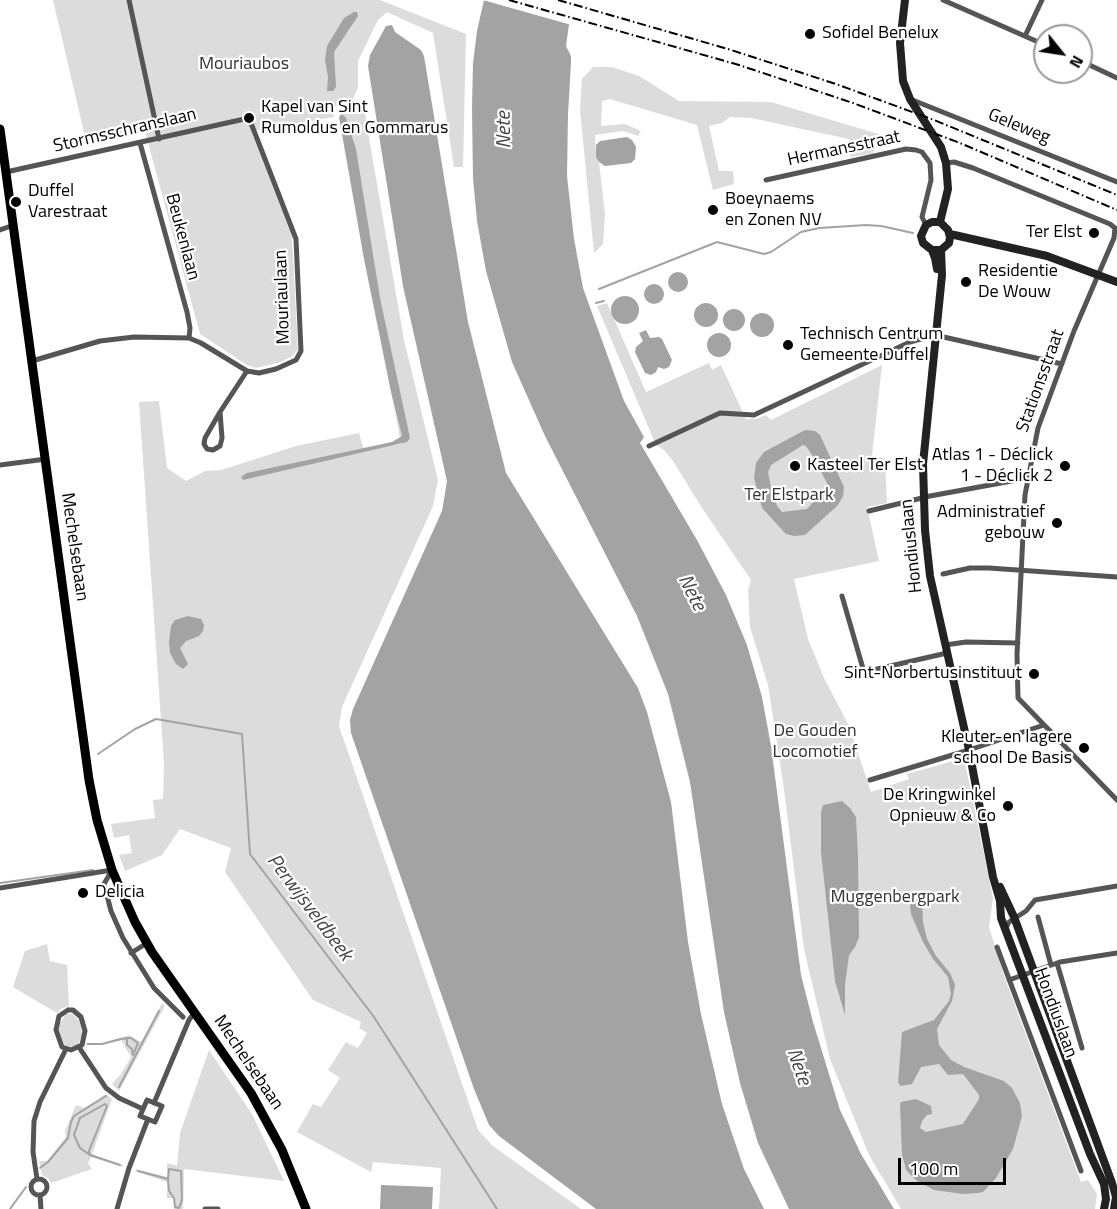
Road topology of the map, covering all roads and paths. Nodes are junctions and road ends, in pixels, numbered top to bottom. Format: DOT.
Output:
graph roads {
  1 [pos="129,0"];
  2 [pos="905,0"];
  3 [pos="943,0"];
  4 [pos="1042,0"];
  5 [pos="1025,36"];
  6 [pos="1033,40"];
  7 [pos="1093,67"];
  8 [pos="1117,78"];
  9 [pos="910,99"];
  10 [pos="249,118"];
  11 [pos="0,129"];
  12 [pos="159,139"];
  13 [pos="140,144"];
  14 [pos="946,163"];
  15 [pos="6,172"];
  16 [pos="766,180"];
  17 [pos="1117,182"];
  18 [pos="940,222"];
  19 [pos="14,225"];
  20 [pos="926,225"];
  21 [pos="0,230"];
  22 [pos="949,238"];
  23 [pos="936,250"];
  24 [pos="1099,275"];
  25 [pos="1117,282"];
  26 [pos="190,328"];
  27 [pos="935,335"];
  28 [pos="189,338"];
  29 [pos="201,343"];
  30 [pos="32,361"];
  31 [pos="1062,364"];
  32 [pos="247,371"];
  33 [pos="220,412"];
  34 [pos="650,446"];
  35 [pos="46,459"];
  36 [pos="0,465"];
  37 [pos="1028,478"];
  38 [pos="924,498"];
  39 [pos="869,511"];
  40 [pos="1022,571"];
  41 [pos="944,574"];
  42 [pos="1117,576"];
  43 [pos="842,596"];
  44 [pos="1017,644"];
  45 [pos="946,649"];
  46 [pos="1044,725"];
  47 [pos="969,750"];
  48 [pos="870,780"];
  49 [pos="1117,800"];
  50 [pos="993,867"];
  51 [pos="112,870"];
  52 [pos="1117,886"];
  53 [pos="0,888"];
  54 [pos="1014,917"];
  55 [pos="1038,918"];
  56 [pos="1005,930"];
  57 [pos="147,943"];
  58 [pos="997,947"];
  59 [pos="131,953"];
  60 [pos="1117,953"];
  61 [pos="1054,964"];
  62 [pos="1034,970"];
  63 [pos="1023,975"];
  64 [pos="1009,980"];
  65 [pos="194,1012"];
  66 [pos="183,1017"];
  67 [pos="79,1047"];
  68 [pos="1082,1048"];
  69 [pos="66,1049"];
  70 [pos="1080,1098"];
  71 [pos="1070,1101"];
  72 [pos="154,1103"];
  73 [pos="143,1109"];
  74 [pos="148,1119"];
  75 [pos="1081,1171"];
  76 [pos="37,1179"];
  77 [pos="40,1195"];
  78 [pos="1106,1199"];
  79 [pos="1115,1204"];
  80 [pos="41,1209"];
  81 [pos="117,1209"];
  82 [pos="205,1209"];
  83 [pos="218,1209"];
  84 [pos="306,1209"];
  85 [pos="1104,1209"];
  1 -- 12 [label="street"];
  2 -- 9 [label="street"];
  3 -- 5 [label="street"];
  4 -- 5 [label="street"];
  5 -- 6 [label="street"];
  7 -- 8 [label="street"];
  9 -- 14 [label="street"];
  9 -- 17 [label="street, Geleweg"];
  10 -- 12 [label="street, Stormsschranslaan"];
  10 -- 32 [label="street, Mouriaulaan"];
  11 -- 15 [label="main road"];
  12 -- 13 [label="street, Stormsschranslaan"];
  13 -- 15 [label="street, Stormsschranslaan"];
  13 -- 26 [label="street, Beukenlaan"];
  14 -- 18 [label="street"];
  14 -- 24 [label="street, Stationsstraat"];
  15 -- 19 [label="main road, Mechelsebaan"];
  16 -- 20 [label="street, Hermansstraat"];
  18 -- 20 [label="street"];
  18 -- 22 [label="street"];
  19 -- 21 [label="street"];
  19 -- 30 [label="main road, Mechelsebaan"];
  20 -- 23 [label="street, Hondiuslaan"];
  22 -- 23 [label="street"];
  22 -- 24 [label="street"];
  23 -- 27 [label="street, Hondiuslaan"];
  24 -- 25 [label="street"];
  24 -- 31 [label="street, Stationsstraat"];
  26 -- 28 [label="street, Beukenlaan"];
  26 -- 29 [label="street"];
  27 -- 31 [label="street"];
  27 -- 34 [label="street"];
  27 -- 38 [label="street, Hondiuslaan"];
  28 -- 29 [label="street"];
  28 -- 30 [label="street"];
  29 -- 32 [label="street"];
  30 -- 35 [label="main road, Mechelsebaan"];
  31 -- 37 [label="street, Stationsstraat"];
  32 -- 33 [label="street"];
  33 -- 33 [label="street"];
  35 -- 36 [label="street"];
  35 -- 51 [label="main road, Mechelsebaan"];
  37 -- 38 [label="street"];
  37 -- 40 [label="street, Stationsstraat"];
  38 -- 39 [label="street"];
  38 -- 45 [label="street, Hondiuslaan"];
  40 -- 41 [label="street"];
  40 -- 42 [label="street"];
  40 -- 44 [label="street, Stationsstraat"];
  43 -- 45 [label="street"];
  44 -- 45 [label="street"];
  44 -- 46 [label="street, Stationsstraat"];
  45 -- 47 [label="street, Hondiuslaan"];
  46 -- 47 [label="street"];
  46 -- 49 [label="street, Stationsstraat"];
  47 -- 48 [label="street"];
  47 -- 50 [label="street, Hondiuslaan"];
  50 -- 54 [label="street, Hondiuslaan"];
  50 -- 56 [label="street, Hondiuslaan"];
  51 -- 53 [label="street"];
  51 -- 57 [label="main road, Mechelsebaan"];
  51 -- 59 [label="street, Mechelsebaan"];
  52 -- 54 [label="street"];
  54 -- 56 [label="street"];
  54 -- 62 [label="street, Hondiuslaan"];
  55 -- 61 [label="street, Hondiuslaan"];
  56 -- 63 [label="street, Hondiuslaan"];
  57 -- 59 [label="street"];
  57 -- 65 [label="main road, Mechelsebaan"];
  58 -- 64 [label="street, Hondiuslaan"];
  59 -- 66 [label="street, Mechelsebaan"];
  60 -- 61 [label="street"];
  61 -- 62 [label="street"];
  61 -- 68 [label="street, Hondiuslaan"];
  62 -- 63 [label="street"];
  62 -- 70 [label="street, Hondiuslaan"];
  63 -- 64 [label="street"];
  63 -- 71 [label="street, Hondiuslaan"];
  64 -- 75 [label="street, Hondiuslaan"];
  65 -- 72 [label="street"];
  65 -- 84 [label="main road, Mechelsebaan"];
  67 -- 69 [label="street"];
  67 -- 69 [label="street"];
  67 -- 73 [label="street"];
  69 -- 76 [label="street"];
  70 -- 71 [label="street"];
  70 -- 79 [label="street, Hondiuslaan"];
  71 -- 78 [label="street, Hondiuslaan"];
  72 -- 73 [label="street"];
  72 -- 74 [label="street"];
  73 -- 74 [label="street"];
  74 -- 81 [label="street"];
  76 -- 77 [label="street"];
  76 -- 77 [label="street"];
  77 -- 80 [label="street"];
  78 -- 79 [label="street"];
  78 -- 85 [label="street"];
  82 -- 83 [label="street"];
}
